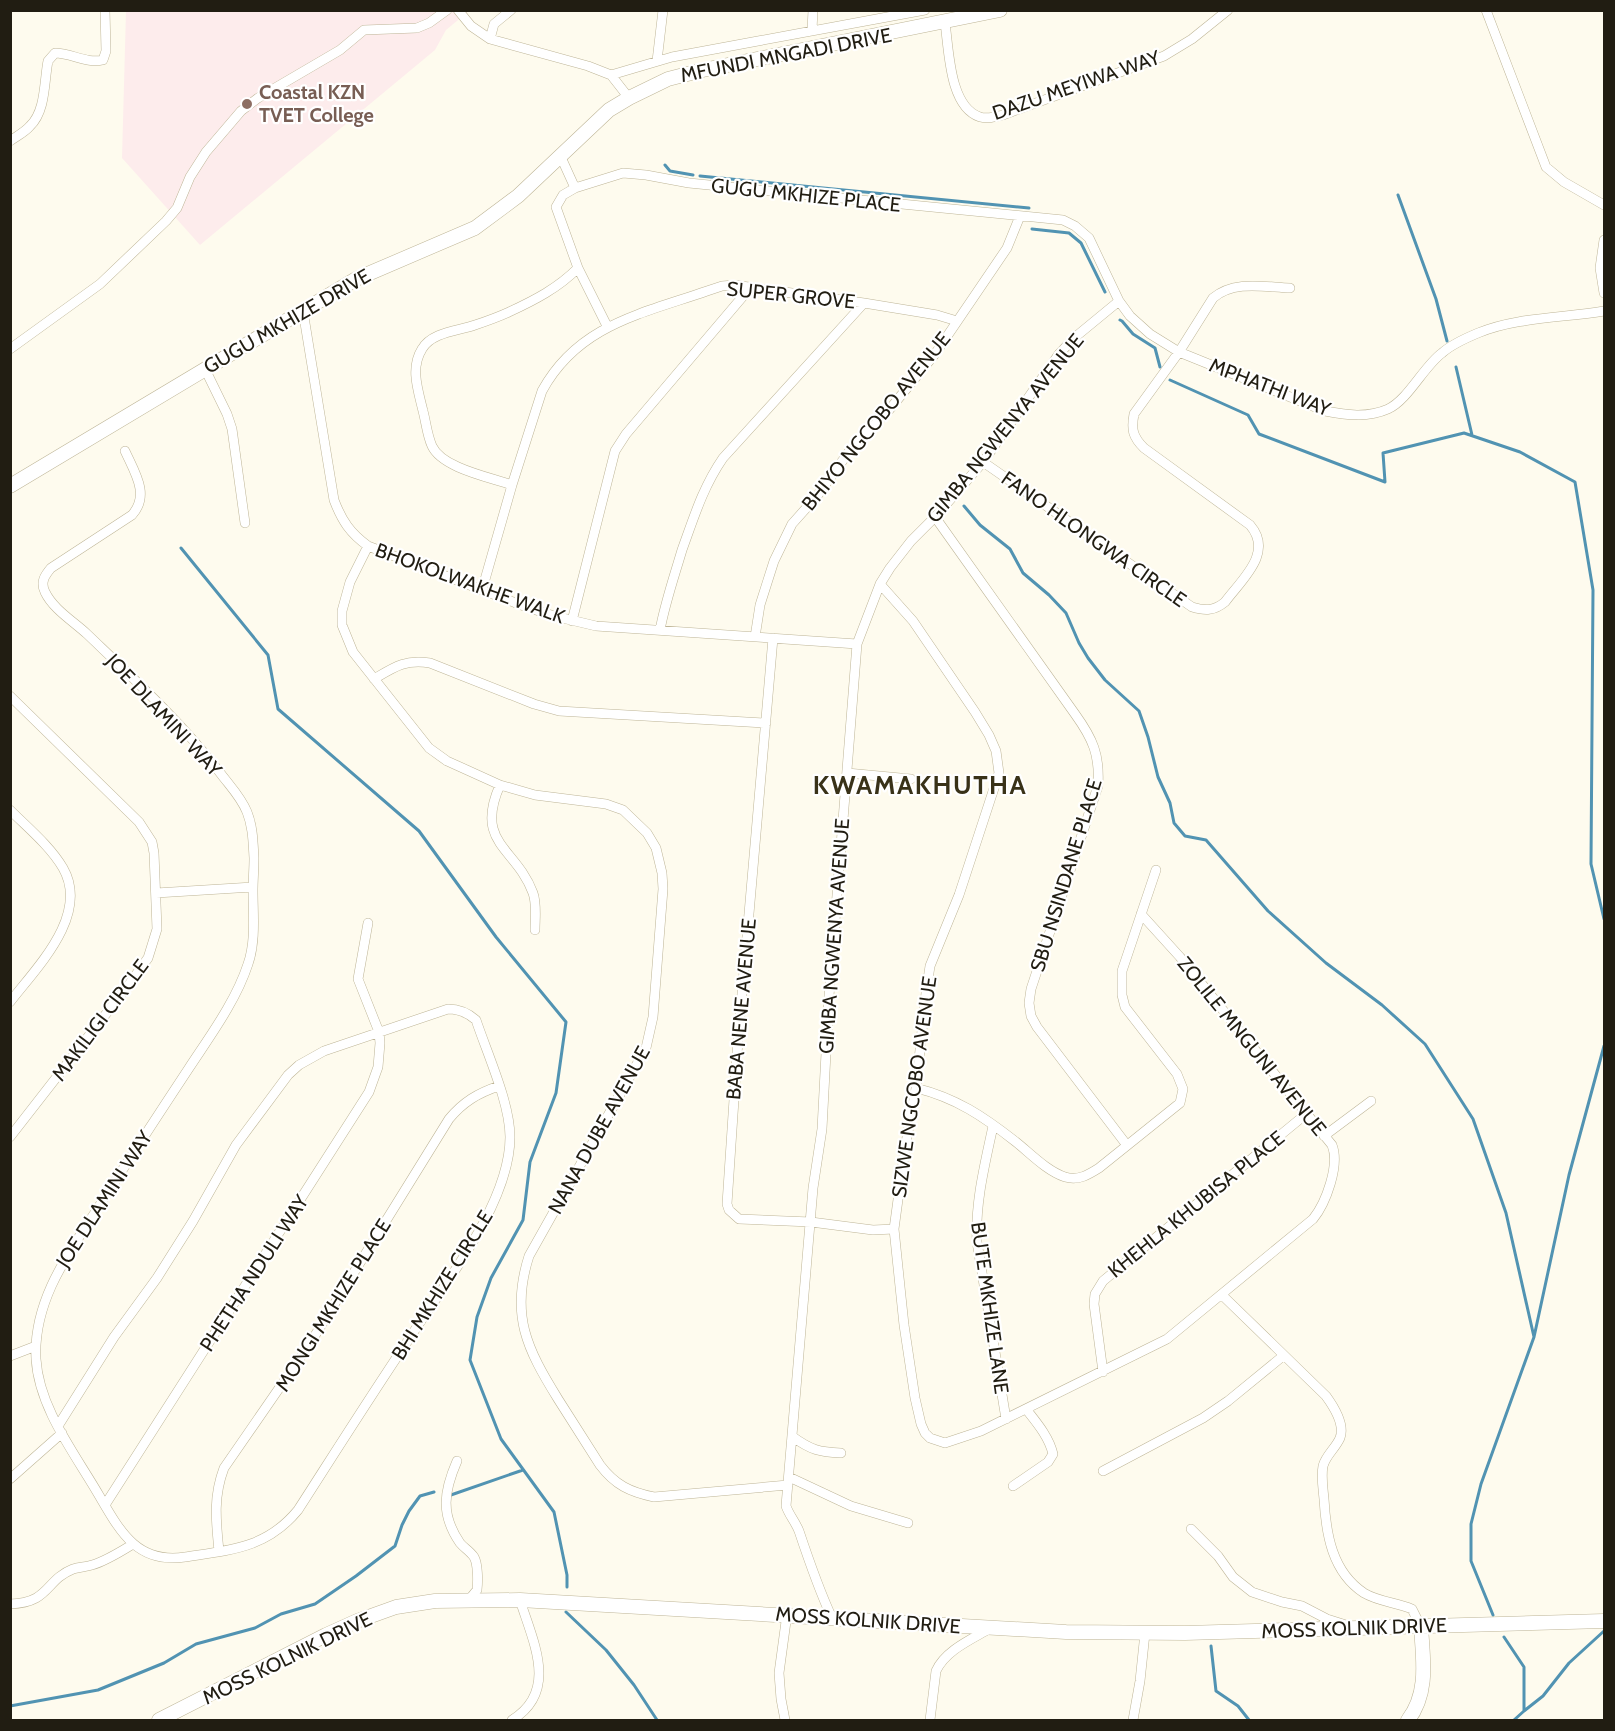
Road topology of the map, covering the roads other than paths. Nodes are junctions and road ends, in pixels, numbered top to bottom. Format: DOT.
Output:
graph roads {
  1 [pos="105,10"];
  2 [pos="447,10"];
  3 [pos="458,10"];
  4 [pos="511,10"];
  5 [pos="663,10"];
  6 [pos="813,10"];
  7 [pos="925,10"];
  8 [pos="1000,10"];
  9 [pos="1227,10"];
  10 [pos="1486,10"];
  11 [pos="945,23"];
  12 [pos="812,30"];
  13 [pos="490,39"];
  14 [pos="657,61"];
  15 [pos="611,75"];
  16 [pos="629,98"];
  17 [pos="10,141"];
  18 [pos="560,155"];
  19 [pos="575,188"];
  20 [pos="1605,205"];
  21 [pos="1020,216"];
  22 [pos="1075,226"];
  23 [pos="1605,240"];
  24 [pos="578,268"];
  25 [pos="750,288"];
  26 [pos="1290,288"];
  27 [pos="1605,293"];
  28 [pos="1119,301"];
  29 [pos="864,303"];
  30 [pos="303,311"];
  31 [pos="1605,311"];
  32 [pos="957,321"];
  33 [pos="608,326"];
  34 [pos="10,349"];
  35 [pos="1179,352"];
  36 [pos="205,369"];
  37 [pos="125,452"];
  38 [pos="982,462"];
  39 [pos="512,485"];
  40 [pos="10,486"];
  41 [pos="935,517"];
  42 [pos="245,523"];
  43 [pos="369,546"];
  44 [pos="880,584"];
  45 [pos="482,590"];
  46 [pos="572,621"];
  47 [pos="660,630"];
  48 [pos="755,637"];
  49 [pos="773,638"];
  50 [pos="857,644"];
  51 [pos="374,679"];
  52 [pos="10,696"];
  53 [pos="766,723"];
  54 [pos="847,773"];
  55 [pos="911,779"];
  56 [pos="500,785"];
  57 [pos="10,810"];
  58 [pos="1156,870"];
  59 [pos="253,886"];
  60 [pos="156,893"];
  61 [pos="1141,914"];
  62 [pos="368,923"];
  63 [pos="535,930"];
  64 [pos="10,1002"];
  65 [pos="378,1032"];
  66 [pos="499,1086"];
  67 [pos="916,1088"];
  68 [pos="1371,1101"];
  69 [pos="1306,1114"];
  70 [pos="993,1126"];
  71 [pos="1324,1136"];
  72 [pos="10,1137"];
  73 [pos="1126,1144"];
  74 [pos="811,1222"];
  75 [pos="894,1229"];
  76 [pos="1222,1295"];
  77 [pos="40,1313"];
  78 [pos="36,1346"];
  79 [pos="10,1356"];
  80 [pos="1282,1356"];
  81 [pos="1103,1372"];
  82 [pos="1026,1409"];
  83 [pos="1006,1419"];
  84 [pos="60,1429"];
  85 [pos="792,1437"];
  86 [pos="945,1443"];
  87 [pos="841,1453"];
  88 [pos="457,1461"];
  89 [pos="1103,1471"];
  90 [pos="10,1479"];
  91 [pos="788,1481"];
  92 [pos="1013,1486"];
  93 [pos="105,1505"];
  94 [pos="908,1523"];
  95 [pos="1191,1529"];
  96 [pos="133,1544"];
  97 [pos="219,1551"];
  98 [pos="468,1600"];
  99 [pos="520,1600"];
  100 [pos="10,1604"];
  101 [pos="787,1614"];
  102 [pos="832,1618"];
  103 [pos="1605,1621"];
  104 [pos="991,1627"];
  105 [pos="1422,1627"];
  106 [pos="1363,1629"];
  107 [pos="1146,1633"];
  108 [pos="159,1720"];
  109 [pos="512,1720"];
  110 [pos="785,1720"];
  111 [pos="930,1720"];
  112 [pos="1133,1720"];
  113 [pos="1408,1720"];
  1 -- 17 [label="street"];
  2 -- 34 [label="street"];
  3 -- 13 [label="street"];
  4 -- 13 [label="street"];
  5 -- 14 [label="street"];
  6 -- 12 [label="street"];
  7 -- 12 [label="street"];
  8 -- 11 [label="main road, MFUNDI MNGADI DRIVE"];
  9 -- 11 [label="street, DAZU MEYIWA WAY"];
  10 -- 20 [label="street"];
  11 -- 16 [label="main road, MFUNDI MNGADI DRIVE"];
  12 -- 14 [label="street"];
  13 -- 15 [label="street"];
  14 -- 15 [label="street"];
  15 -- 16 [label="street"];
  16 -- 18 [label="main road, MFUNDI MNGADI DRIVE"];
  18 -- 19 [label="street"];
  18 -- 30 [label="main road, GUGU MKHIZE DRIVE"];
  19 -- 21 [label="street, GUGU MKHIZE PLACE"];
  19 -- 24 [label="street, GUGU MKHIZE PLACE"];
  21 -- 22 [label="street, GUGU MKHIZE PLACE"];
  21 -- 32 [label="street, BHIYO NGCOBO AVENUE"];
  22 -- 28 [label="street, MPHATHI WAY"];
  23 -- 27 [label="street"];
  24 -- 33 [label="street"];
  24 -- 39 [label="street"];
  25 -- 29 [label="street, SUPER GROVE"];
  25 -- 33 [label="street, SUPER GROVE"];
  25 -- 46 [label="street"];
  26 -- 35 [label="street"];
  28 -- 35 [label="street, MPHATHI WAY"];
  28 -- 38 [label="street, GIMBA NGWENYA AVENUE"];
  29 -- 32 [label="street, SUPER GROVE"];
  29 -- 47 [label="street"];
  30 -- 36 [label="main road, GUGU MKHIZE DRIVE"];
  30 -- 43 [label="street, BHOKOLWAKHE WALK"];
  31 -- 35 [label="street, MPHATHI WAY"];
  32 -- 48 [label="street, BHIYO NGCOBO AVENUE"];
  33 -- 39 [label="street, SUPER GROVE"];
  35 -- 38 [label="street, FANO HLONGWA CIRCLE"];
  36 -- 40 [label="main road, GUGU MKHIZE DRIVE"];
  36 -- 42 [label="street"];
  37 -- 59 [label="street, JOE DLAMINI WAY"];
  38 -- 41 [label="street, GIMBA NGWENYA AVENUE"];
  39 -- 45 [label="street, SUPER GROVE"];
  41 -- 44 [label="street, GIMBA NGWENYA AVENUE"];
  41 -- 73 [label="street, SBU NSINDANE PLACE"];
  43 -- 45 [label="street, BHOKOLWAKHE WALK"];
  43 -- 51 [label="street, NANA DUBE AVENUE"];
  44 -- 50 [label="street, GIMBA NGWENYA AVENUE"];
  44 -- 67 [label="street, SIZWE NGCOBO AVENUE"];
  45 -- 46 [label="street, BHOKOLWAKHE WALK"];
  46 -- 47 [label="street, BHOKOLWAKHE WALK"];
  47 -- 48 [label="street, BHOKOLWAKHE WALK"];
  48 -- 49 [label="street, BHOKOLWAKHE WALK"];
  49 -- 50 [label="street, BHOKOLWAKHE WALK"];
  49 -- 53 [label="street, BABA NENE AVENUE"];
  50 -- 54 [label="street, GIMBA NGWENYA AVENUE"];
  51 -- 53 [label="street"];
  51 -- 56 [label="street, NANA DUBE AVENUE"];
  52 -- 60 [label="street, MAKILIGI CIRCLE"];
  53 -- 74 [label="street, BABA NENE AVENUE"];
  54 -- 55 [label="street"];
  54 -- 74 [label="street, GIMBA NGWENYA AVENUE"];
  56 -- 63 [label="street"];
  56 -- 91 [label="street, NANA DUBE AVENUE"];
  57 -- 64 [label="street"];
  58 -- 61 [label="street"];
  59 -- 60 [label="street"];
  59 -- 77 [label="street, JOE DLAMINI WAY"];
  60 -- 72 [label="street, MAKILIGI CIRCLE"];
  61 -- 69 [label="street, ZOLILE MNGUNI AVENUE"];
  61 -- 73 [label="street"];
  62 -- 65 [label="street, PHETHA NDULI WAY"];
  65 -- 66 [label="street, BHI MKHIZE CIRCLE"];
  65 -- 84 [label="street, BHI MKHIZE CIRCLE"];
  65 -- 93 [label="street, PHETHA NDULI WAY"];
  66 -- 97 [label="street, MONGI MKHIZE PLACE"];
  66 -- 97 [label="street, BHI MKHIZE CIRCLE"];
  67 -- 70 [label="street"];
  67 -- 75 [label="street, SIZWE NGCOBO AVENUE"];
  68 -- 71 [label="street"];
  69 -- 71 [label="street, ZOLILE MNGUNI AVENUE"];
  69 -- 81 [label="street, KHEHLA KHUBISA PLACE"];
  70 -- 73 [label="street"];
  70 -- 83 [label="street, BUTE MKHIZE LANE"];
  71 -- 76 [label="street, ZOLILE MNGUNI AVENUE"];
  74 -- 75 [label="street, BABA NENE AVENUE"];
  74 -- 85 [label="street, GIMBA NGWENYA AVENUE"];
  75 -- 86 [label="street, SIZWE NGCOBO AVENUE"];
  76 -- 80 [label="street"];
  76 -- 81 [label="street, ZOLILE MNGUNI AVENUE"];
  77 -- 78 [label="street, BHI MKHIZE CIRCLE"];
  78 -- 79 [label="street"];
  78 -- 84 [label="street, BHI MKHIZE CIRCLE"];
  80 -- 89 [label="street"];
  80 -- 105 [label="street"];
  81 -- 82 [label="street, ZOLILE MNGUNI AVENUE"];
  82 -- 83 [label="street, ZOLILE MNGUNI AVENUE"];
  82 -- 92 [label="street"];
  83 -- 86 [label="street, ZOLILE MNGUNI AVENUE"];
  84 -- 90 [label="street"];
  84 -- 93 [label="street, BHI MKHIZE CIRCLE"];
  85 -- 87 [label="street"];
  85 -- 91 [label="street, GIMBA NGWENYA AVENUE"];
  88 -- 98 [label="street"];
  91 -- 94 [label="street"];
  91 -- 102 [label="street, GIMBA NGWENYA AVENUE"];
  93 -- 96 [label="street, BHI MKHIZE CIRCLE"];
  95 -- 106 [label="street"];
  96 -- 97 [label="street, BHI MKHIZE CIRCLE"];
  96 -- 100 [label="street"];
  98 -- 99 [label="main road, MOSS KOLNIK DRIVE"];
  98 -- 108 [label="main road, MOSS KOLNIK DRIVE"];
  99 -- 101 [label="main road, MOSS KOLNIK DRIVE"];
  99 -- 109 [label="street"];
  101 -- 102 [label="main road, MOSS KOLNIK DRIVE"];
  101 -- 110 [label="street"];
  102 -- 104 [label="main road, MOSS KOLNIK DRIVE"];
  103 -- 105 [label="main road, MOSS KOLNIK DRIVE"];
  104 -- 107 [label="main road, MOSS KOLNIK DRIVE"];
  104 -- 111 [label="street"];
  105 -- 106 [label="main road, MOSS KOLNIK DRIVE"];
  105 -- 113 [label="main road"];
  106 -- 107 [label="main road, MOSS KOLNIK DRIVE"];
  107 -- 112 [label="street"];
}
